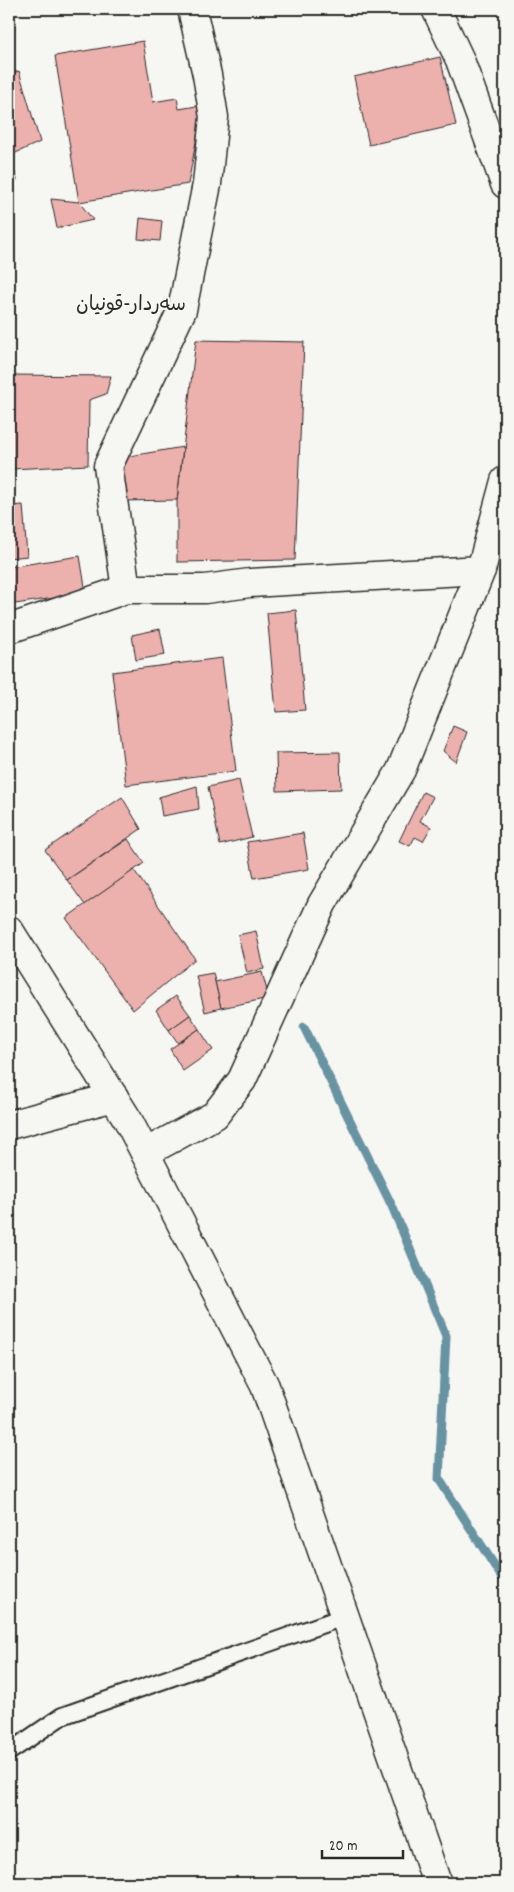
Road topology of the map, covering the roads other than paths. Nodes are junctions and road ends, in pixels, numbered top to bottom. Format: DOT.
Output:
graph roads {
  1 [pos="192,9"];
  2 [pos="436,9"];
  3 [pos="505,184"];
  4 [pos="505,481"];
  5 [pos="481,570"];
  6 [pos="126,589"];
  7 [pos="9,628"];
  8 [pos="9,930"];
  9 [pos="114,1097"];
  10 [pos="9,1125"];
  11 [pos="145,1152"];
  12 [pos="346,1616"];
  13 [pos="9,1752"];
  14 [pos="437,1883"];
  1 -- 6 [label="street"];
  2 -- 3 [label="street"];
  4 -- 5 [label="street"];
  5 -- 6 [label="street"];
  5 -- 11 [label="street"];
  6 -- 7 [label="street"];
  8 -- 9 [label="street"];
  9 -- 10 [label="street"];
  9 -- 11 [label="street"];
  11 -- 12 [label="street"];
  12 -- 13 [label="lane"];
  12 -- 14 [label="street"];
}
